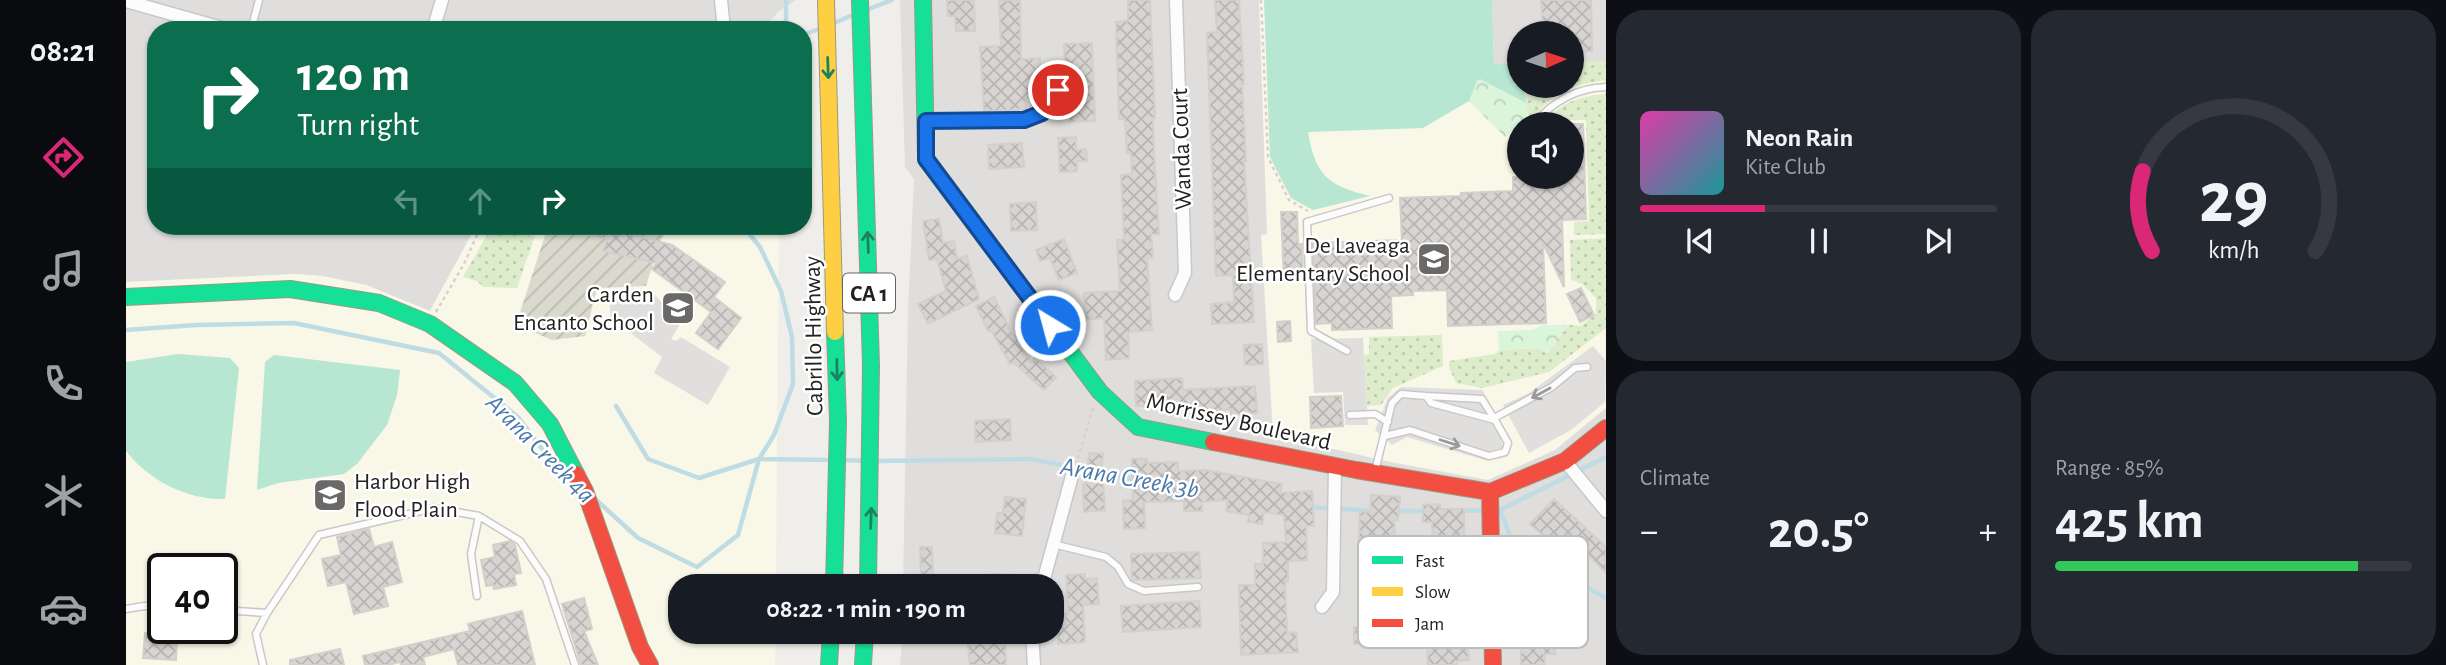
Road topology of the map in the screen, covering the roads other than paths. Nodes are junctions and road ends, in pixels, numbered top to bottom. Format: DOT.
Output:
graph roads {
  1 [pos="259,0"];
  2 [pos="442,0"];
  3 [pos="721,0"];
  4 [pos="826,0"];
  5 [pos="860,0"];
  6 [pos="923,0"];
  7 [pos="1176,0"];
  8 [pos="126,1"];
  9 [pos="197,21"];
  10 [pos="253,21"];
  11 [pos="436,21"];
  12 [pos="723,21"];
  13 [pos="1606,87"];
  14 [pos="1058,90"];
  15 [pos="1544,112"];
  16 [pos="926,121"];
  17 [pos="1389,198"];
  18 [pos="1175,295"];
  19 [pos="126,297"];
  20 [pos="1347,351"];
  21 [pos="1587,367"];
  22 [pos="1426,396"];
  23 [pos="1350,415"];
  24 [pos="1495,419"];
  25 [pos="1388,422"];
  26 [pos="1606,428"];
  27 [pos="1384,436"];
  28 [pos="1565,461"];
  29 [pos="1335,466"];
  30 [pos="1375,473"];
  31 [pos="1072,476"];
  32 [pos="1490,492"];
  33 [pos="1606,511"];
  34 [pos="479,516"];
  35 [pos="1491,536"];
  36 [pos="1053,544"];
  37 [pos="834,574"];
  38 [pos="868,574"];
  39 [pos="1045,574"];
  40 [pos="1198,587"];
  41 [pos="477,596"];
  42 [pos="147,606"];
  43 [pos="1322,607"];
  44 [pos="126,609"];
  45 [pos="238,611"];
  46 [pos="267,613"];
  47 [pos="830,644"];
  48 [pos="864,644"];
  49 [pos="1033,644"];
  50 [pos="263,665"];
  51 [pos="575,665"];
  52 [pos="650,665"];
  53 [pos="828,665"];
  54 [pos="863,665"];
  55 [pos="1034,665"];
  1 -- 10 [label="lane"];
  2 -- 11 [label="street"];
  3 -- 12 [label="street"];
  4 -- 37 [label="main road, Cabrillo Highway / CA 1, one-way"];
  38 -- 5 [label="main road, CA 1, one-way"];
  6 -- 16 [label="main road, Morrissey Boulevard"];
  7 -- 18 [label="street, Wanda Court"];
  8 -- 9 [label="street"];
  13 -- 15 [label="lane"];
  14 -- 16 [label="lane"];
  16 -- 29 [label="main road, Morrissey Boulevard"];
  17 -- 20 [label="lane"];
  19 -- 52 [label="main road"];
  21 -- 24 [label="lane, one-way"];
  22 -- 24 [label="lane"];
  22 -- 24 [label="lane"];
  22 -- 25 [label="lane"];
  23 -- 25 [label="lane"];
  27 -- 24 [label="lane, one-way"];
  25 -- 27 [label="lane"];
  26 -- 28 [label="main road"];
  27 -- 30 [label="lane"];
  28 -- 32 [label="main road"];
  28 -- 33 [label="street"];
  29 -- 30 [label="main road, Morrissey Boulevard"];
  29 -- 43 [label="street"];
  30 -- 32 [label="main road, Morrissey Boulevard"];
  31 -- 36 [label="street"];
  32 -- 35 [label="main road"];
  34 -- 41 [label="lane"];
  34 -- 46 [label="lane"];
  34 -- 51 [label="lane"];
  36 -- 39 [label="street"];
  36 -- 40 [label="lane"];
  42 -- 44 [label="lane"];
  45 -- 46 [label="lane"];
  46 -- 50 [label="lane"];
  47 -- 53 [label="main road"];
  48 -- 54 [label="main road"];
  49 -- 55 [label="street"];
}
